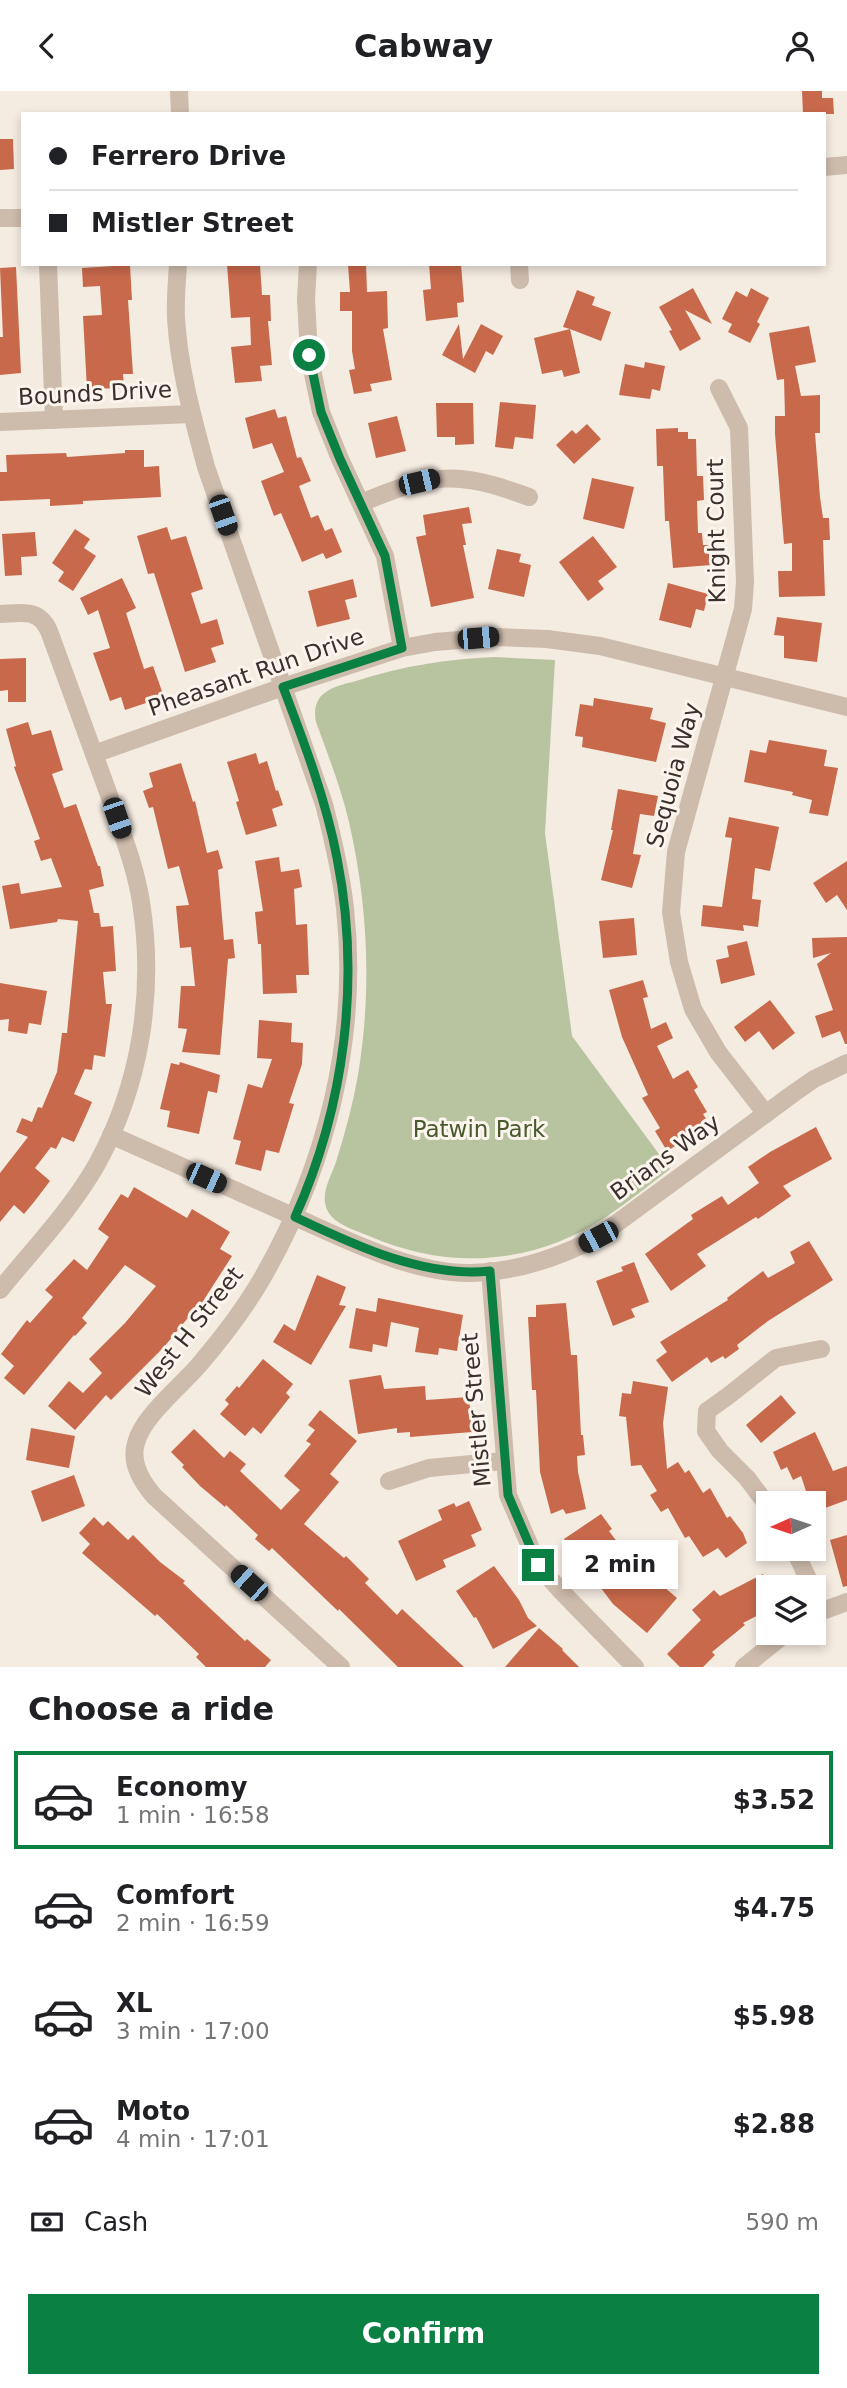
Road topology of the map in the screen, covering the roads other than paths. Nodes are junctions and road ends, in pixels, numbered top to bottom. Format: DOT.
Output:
graph roads {
  1 [pos="179,91"];
  2 [pos="180,112"];
  3 [pos="847,165"];
  4 [pos="826,167"];
  5 [pos="0,218"];
  6 [pos="21,218"];
  7 [pos="48,266"];
  8 [pos="178,266"];
  9 [pos="308,266"];
  10 [pos="719,388"];
  11 [pos="191,414"];
  12 [pos="54,420"];
  13 [pos="0,422"];
  14 [pos="529,497"];
  15 [pos="361,503"];
  16 [pos="0,614"];
  17 [pos="402,648"];
  18 [pos="724,676"];
  19 [pos="283,687"];
  20 [pos="847,707"];
  21 [pos="94,754"];
  22 [pos="847,1063"];
  23 [pos="766,1114"];
  24 [pos="111,1135"];
  25 [pos="295,1217"];
  26 [pos="490,1271"];
  27 [pos="0,1290"];
  28 [pos="821,1349"];
  29 [pos="504,1461"];
  30 [pos="389,1481"];
  31 [pos="757,1491"];
  32 [pos="847,1602"];
  33 [pos="826,1609"];
  34 [pos="771,1645"];
  35 [pos="341,1667"];
  36 [pos="635,1667"];
  37 [pos="744,1667"];
  1 -- 2 [label="street"];
  3 -- 4 [label="street"];
  5 -- 6 [label="street"];
  7 -- 12 [label="street"];
  8 -- 11 [label="street, West H Street"];
  9 -- 15 [label="street"];
  10 -- 18 [label="street, Knight Court"];
  11 -- 12 [label="street, Bounds Drive"];
  11 -- 19 [label="street, West H Street"];
  12 -- 13 [label="street, Bounds Drive"];
  14 -- 15 [label="street"];
  15 -- 17 [label="street"];
  16 -- 21 [label="street"];
  17 -- 18 [label="street, Pheasant Run Drive"];
  17 -- 19 [label="street, Pheasant Run Drive"];
  18 -- 20 [label="street, Pheasant Run Drive"];
  18 -- 23 [label="street, Sequoia Way"];
  19 -- 21 [label="street, Pheasant Run Drive"];
  19 -- 25 [label="street, West H Street"];
  21 -- 24 [label="street"];
  22 -- 23 [label="street, Brians Way"];
  23 -- 26 [label="street, Brians Way"];
  24 -- 25 [label="street, Brians Way"];
  24 -- 27 [label="street"];
  25 -- 26 [label="street, Brians Way"];
  25 -- 35 [label="street, West H Street"];
  26 -- 29 [label="street, Mistler Street"];
  28 -- 31 [label="street"];
  29 -- 30 [label="street"];
  29 -- 36 [label="street, Mistler Street"];
  32 -- 33 [label="street"];
  34 -- 37 [label="street"];
}
